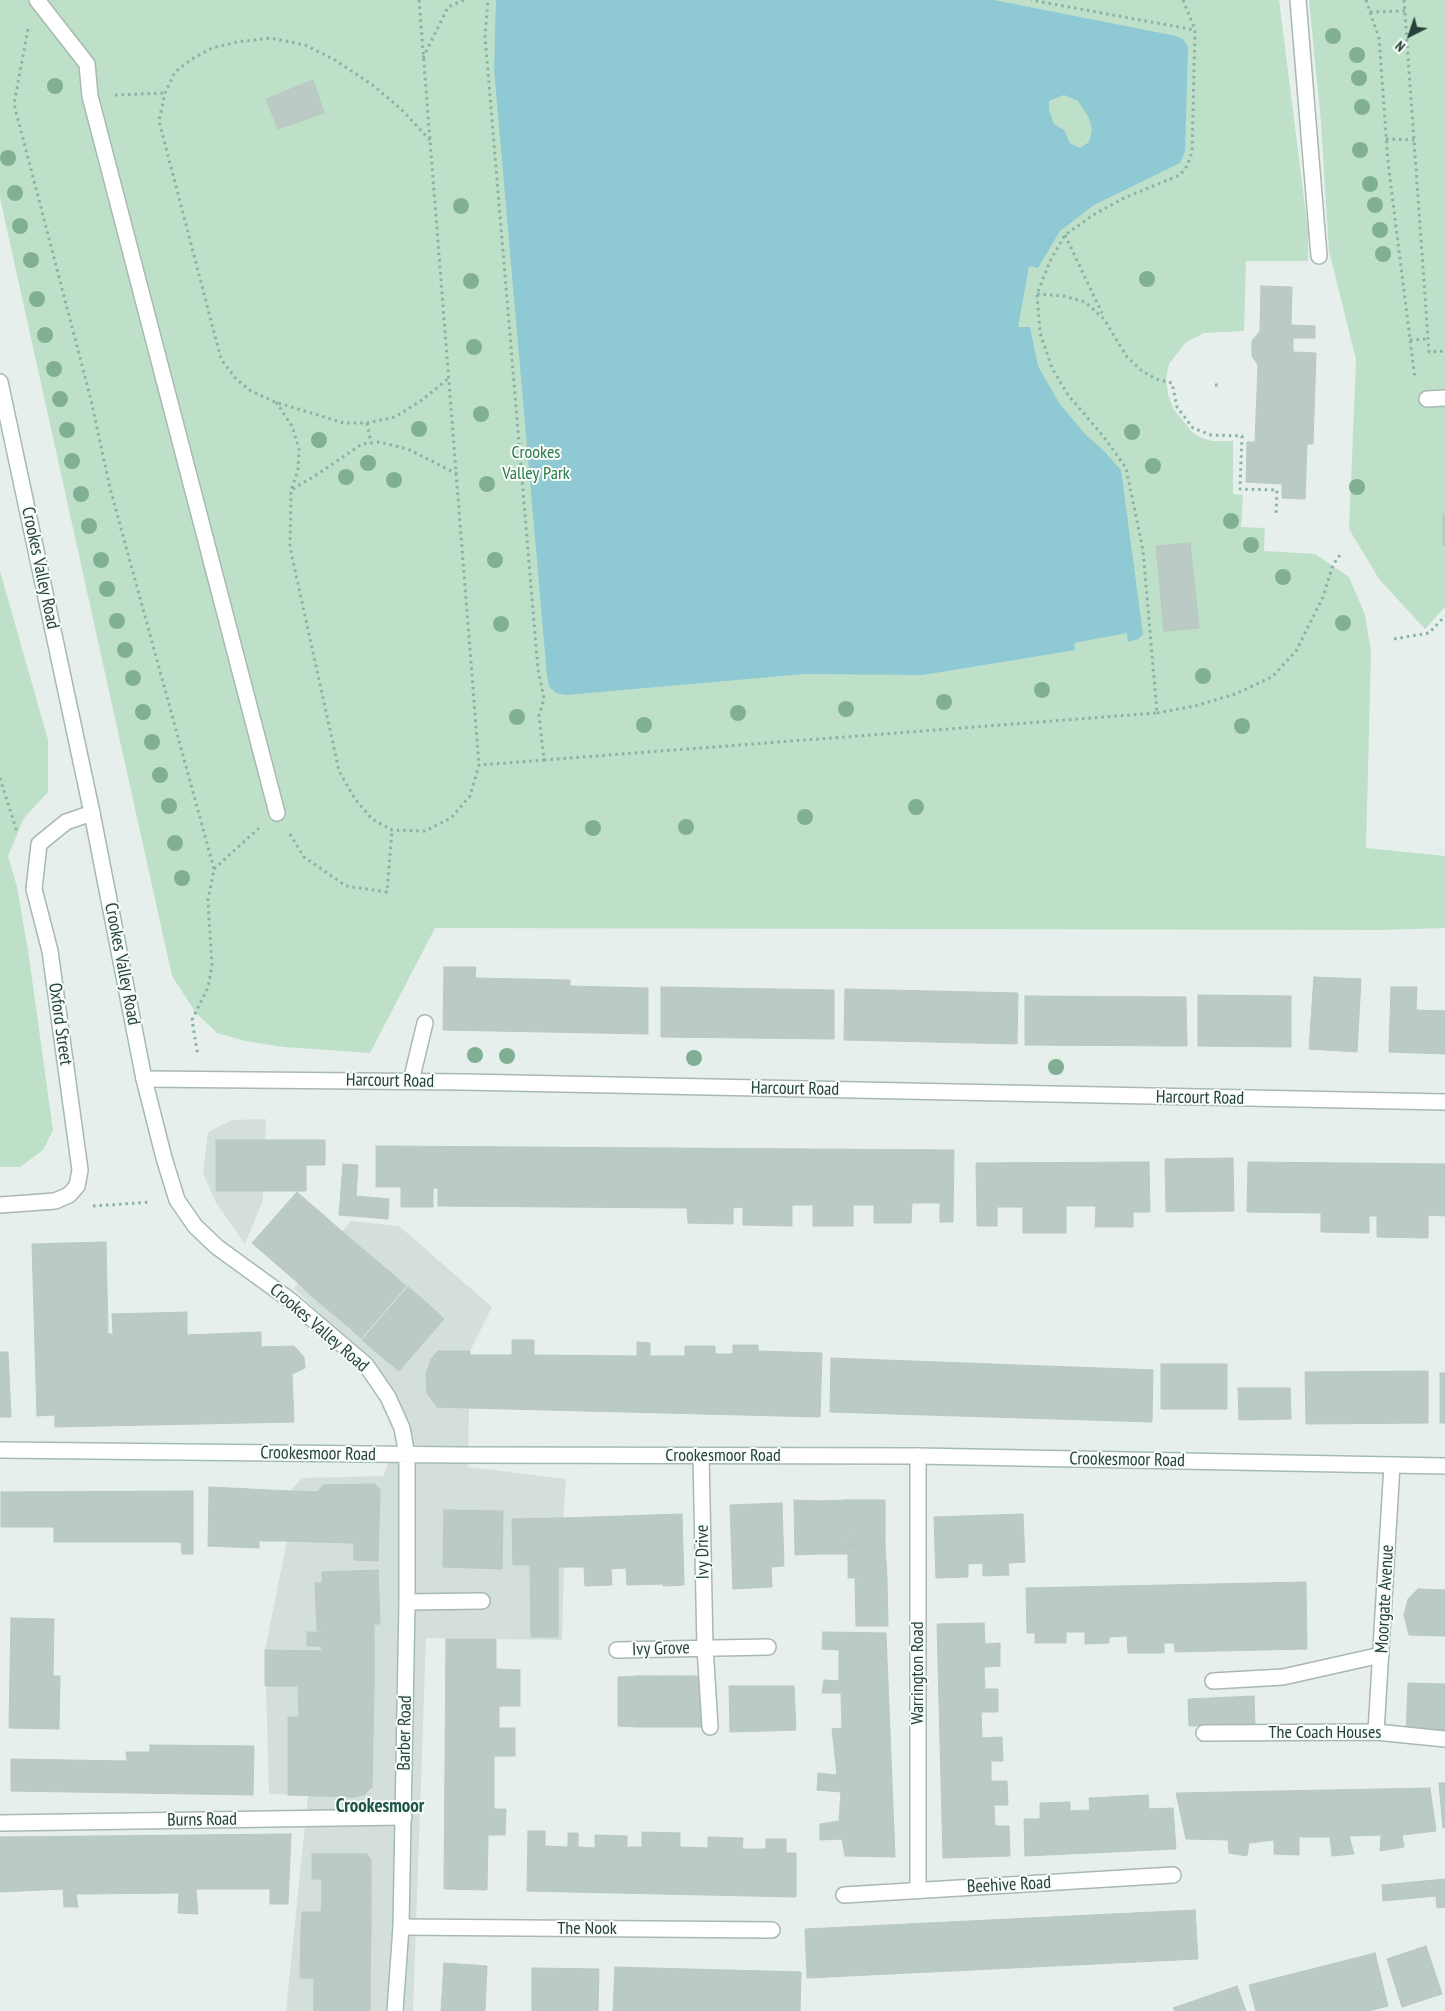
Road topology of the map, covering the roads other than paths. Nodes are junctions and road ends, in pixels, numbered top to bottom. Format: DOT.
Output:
graph roads {
  1 [pos="37,0"];
  2 [pos="1298,0"];
  3 [pos="1319,256"];
  4 [pos="0,382"];
  5 [pos="1445,398"];
  6 [pos="1427,399"];
  7 [pos="92,813"];
  8 [pos="277,813"];
  9 [pos="425,1023"];
  10 [pos="144,1079"];
  11 [pos="411,1081"];
  12 [pos="1445,1102"];
  13 [pos="0,1204"];
  14 [pos="0,1450"];
  15 [pos="407,1455"];
  16 [pos="700,1456"];
  17 [pos="918,1456"];
  18 [pos="1392,1466"];
  19 [pos="1445,1466"];
  20 [pos="407,1602"];
  21 [pos="482,1602"];
  22 [pos="705,1647"];
  23 [pos="768,1647"];
  24 [pos="617,1650"];
  25 [pos="1381,1655"];
  26 [pos="1213,1682"];
  27 [pos="710,1727"];
  28 [pos="1376,1732"];
  29 [pos="1204,1733"];
  30 [pos="1445,1739"];
  31 [pos="404,1817"];
  32 [pos="0,1823"];
  33 [pos="1173,1875"];
  34 [pos="918,1890"];
  35 [pos="844,1895"];
  36 [pos="401,1928"];
  37 [pos="772,1930"];
  38 [pos="395,2011"];
  1 -- 8 [label="street"];
  2 -- 3 [label="street"];
  4 -- 7 [label="street, Crookes Valley Road"];
  5 -- 6 [label="street"];
  7 -- 10 [label="street, Crookes Valley Road"];
  7 -- 13 [label="street, Oxford Street"];
  9 -- 11 [label="street"];
  10 -- 11 [label="street, Harcourt Road"];
  10 -- 15 [label="street, Crookes Valley Road"];
  11 -- 12 [label="street, Harcourt Road"];
  14 -- 15 [label="street, Crookesmoor Road"];
  15 -- 16 [label="street, Crookesmoor Road"];
  15 -- 20 [label="street, Barber Road"];
  16 -- 17 [label="street, Crookesmoor Road"];
  16 -- 22 [label="street, Ivy Drive"];
  17 -- 18 [label="street, Crookesmoor Road"];
  17 -- 34 [label="street, Warrington Road"];
  18 -- 19 [label="street, Crookesmoor Road"];
  18 -- 25 [label="street, Moorgate Avenue"];
  20 -- 21 [label="street"];
  20 -- 31 [label="street, Barber Road"];
  22 -- 23 [label="street"];
  22 -- 24 [label="street, Ivy Grove"];
  22 -- 27 [label="street, Ivy Drive"];
  25 -- 26 [label="street"];
  25 -- 28 [label="street, Moorgate Avenue"];
  28 -- 29 [label="street, The Coach Houses"];
  28 -- 30 [label="street, The Coach Houses"];
  31 -- 32 [label="street, Burns Road"];
  31 -- 36 [label="street, Barber Road"];
  33 -- 34 [label="street, Beehive Road"];
  34 -- 35 [label="street, Beehive Road"];
  36 -- 37 [label="street, The Nook"];
  36 -- 38 [label="street, Barber Road"];
}
